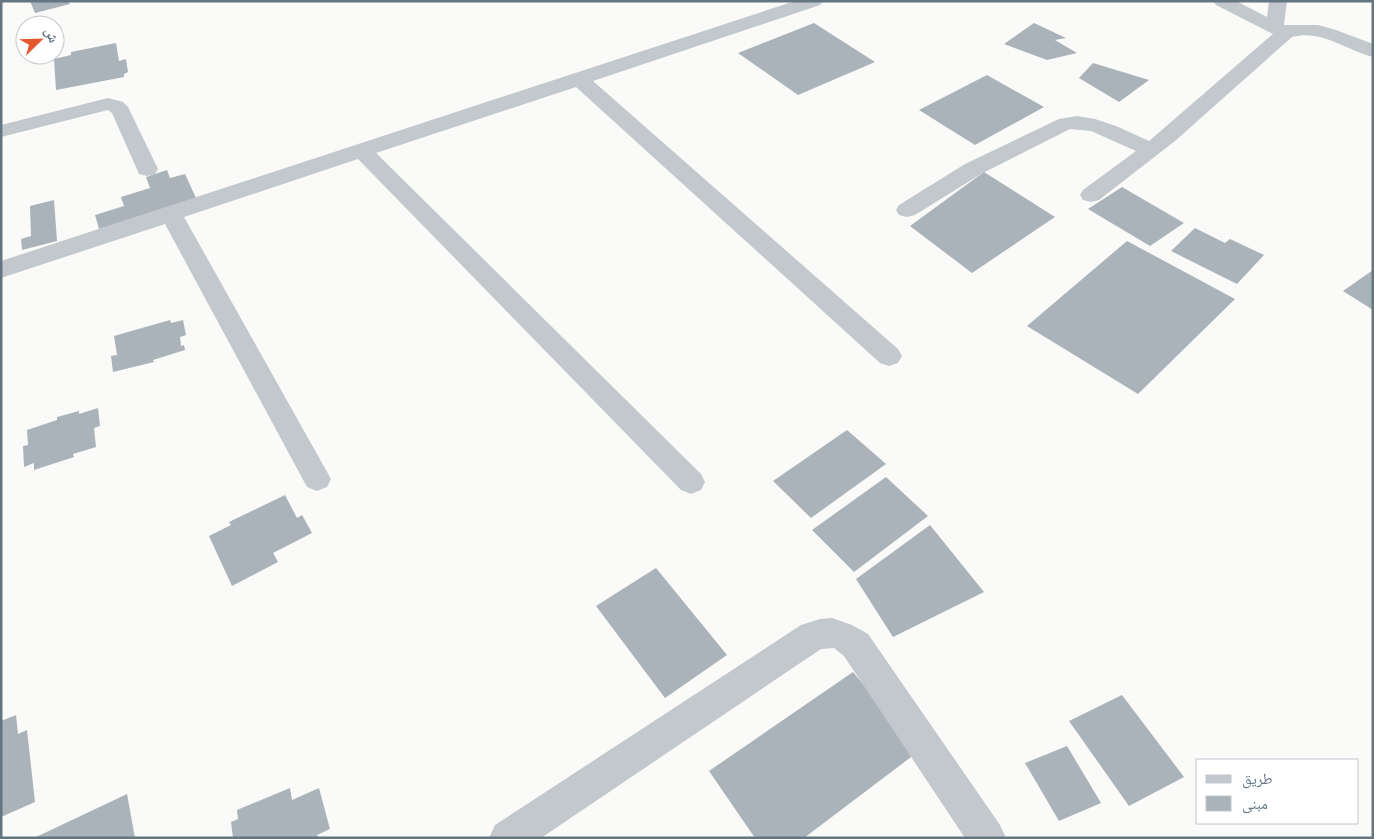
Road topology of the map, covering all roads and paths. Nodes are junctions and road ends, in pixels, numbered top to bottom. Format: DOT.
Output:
graph roads {
  1 [pos="814,1"];
  2 [pos="1222,1"];
  3 [pos="1278,1"];
  4 [pos="1280,30"];
  5 [pos="1373,50"];
  6 [pos="580,80"];
  7 [pos="1,131"];
  8 [pos="1150,150"];
  9 [pos="363,152"];
  10 [pos="147,169"];
  11 [pos="1091,195"];
  12 [pos="906,210"];
  13 [pos="171,214"];
  14 [pos="1,270"];
  15 [pos="889,356"];
  16 [pos="317,479"];
  17 [pos="692,482"];
  18 [pos="508,838"];
  19 [pos="987,838"];
  1 -- 6 [label="street"];
  2 -- 4 [label="street"];
  3 -- 4 [label="street"];
  4 -- 5 [label="street"];
  4 -- 8 [label="street"];
  6 -- 9 [label="street"];
  6 -- 15 [label="street"];
  7 -- 10 [label="street"];
  8 -- 11 [label="street"];
  8 -- 12 [label="street"];
  9 -- 13 [label="street"];
  9 -- 17 [label="street"];
  13 -- 14 [label="street"];
  13 -- 16 [label="street"];
  18 -- 19 [label="street"];
}
